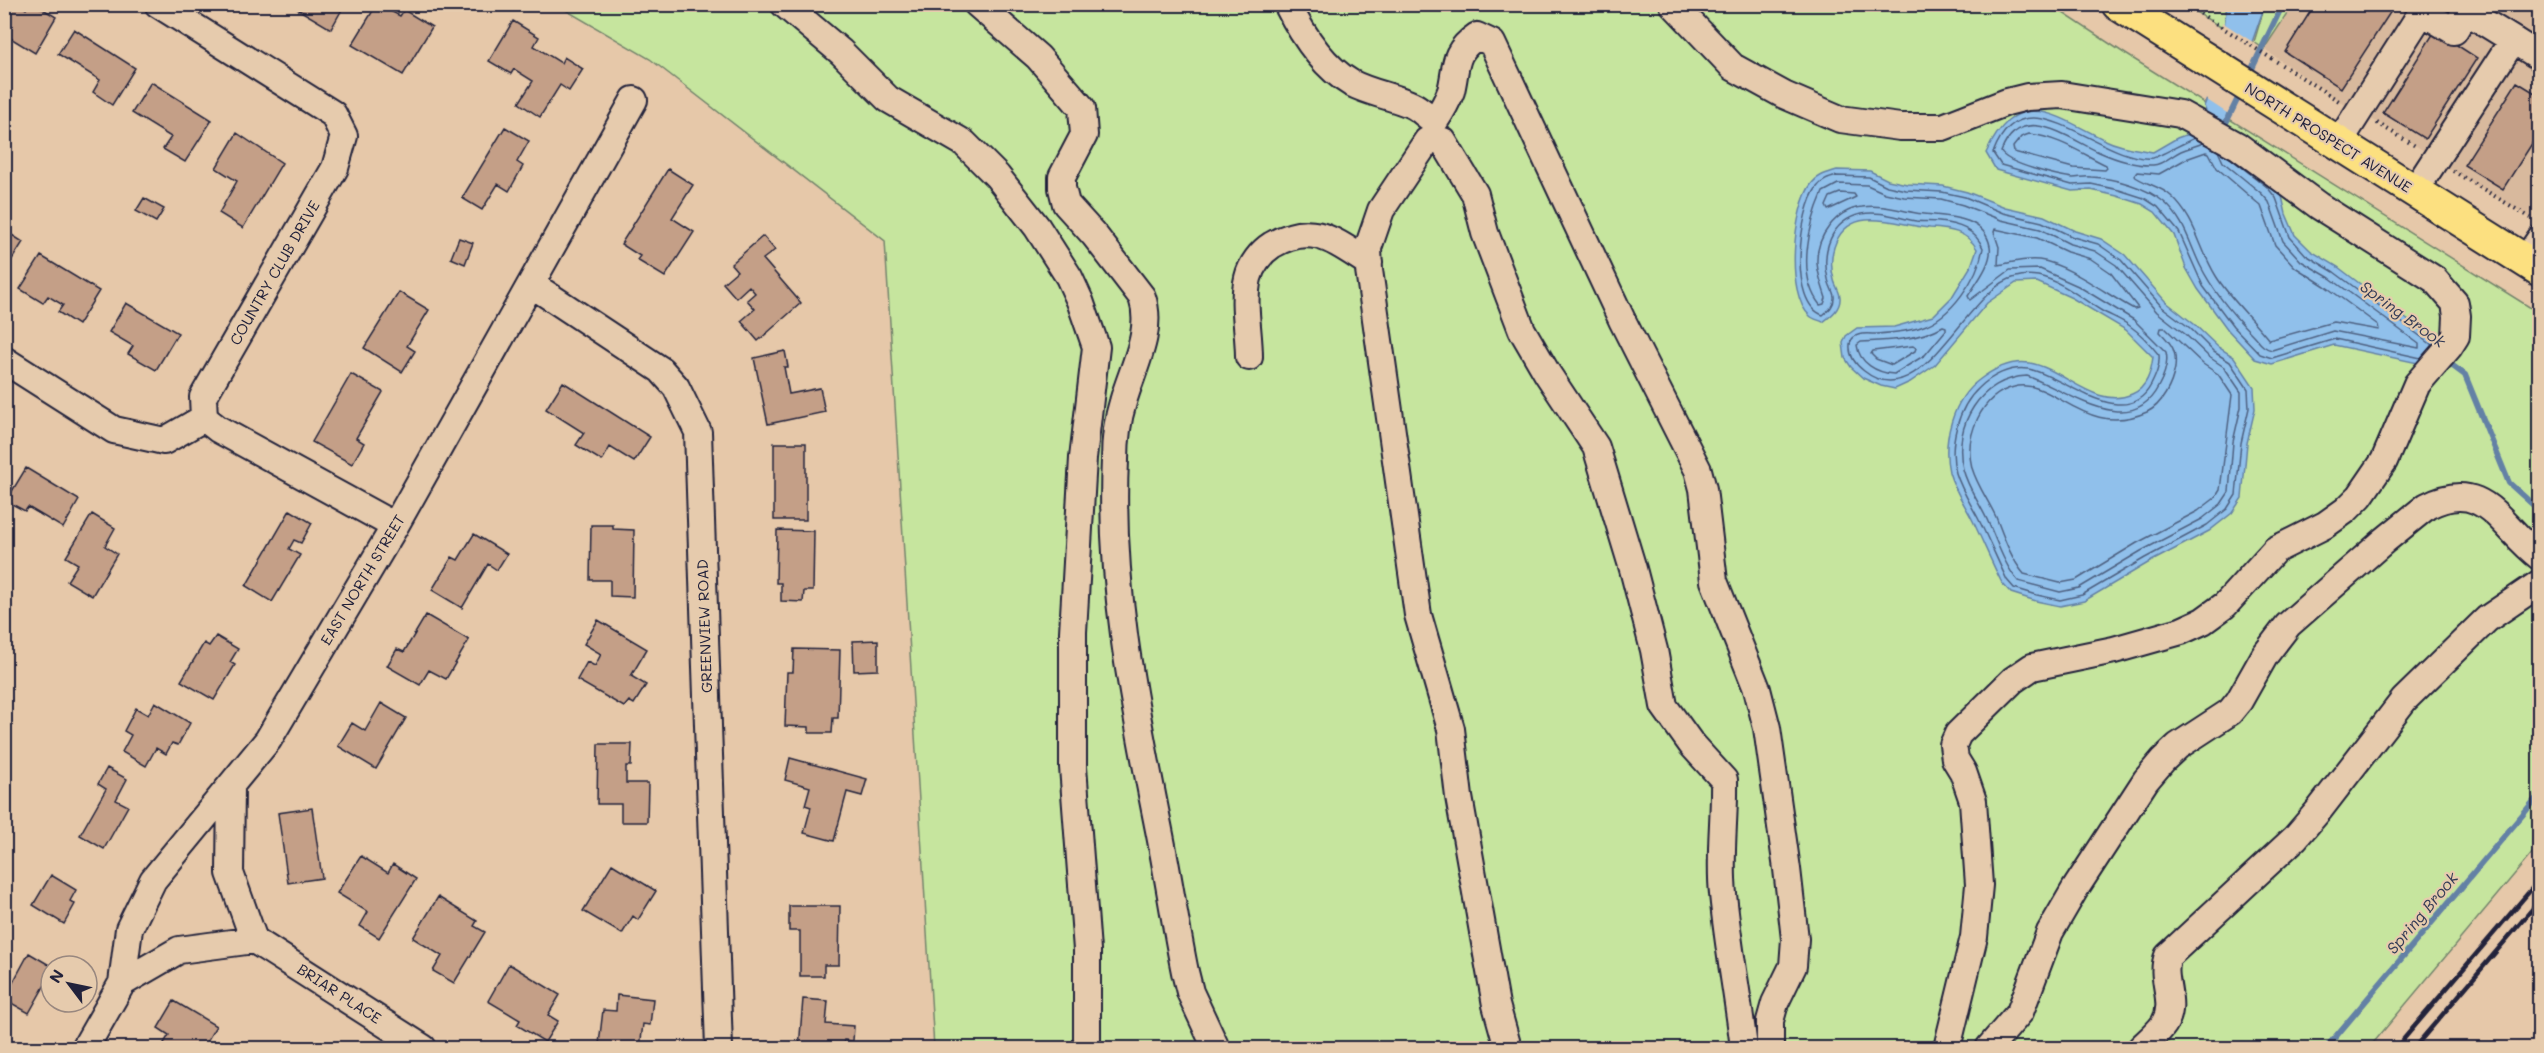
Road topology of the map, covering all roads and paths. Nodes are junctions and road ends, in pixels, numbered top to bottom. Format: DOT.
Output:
graph roads {
  1 [pos="158,4"];
  2 [pos="784,4"];
  3 [pos="977,4"];
  4 [pos="1287,4"];
  5 [pos="1673,4"];
  6 [pos="2185,4"];
  7 [pos="2122,7"];
  8 [pos="2420,8"];
  9 [pos="2513,40"];
  10 [pos="2540,57"];
  11 [pos="634,100"];
  12 [pos="2342,103"];
  13 [pos="2369,119"];
  14 [pos="1435,130"];
  15 [pos="2338,144"];
  16 [pos="2414,145"];
  17 [pos="2450,169"];
  18 [pos="2414,192"];
  19 [pos="2522,212"];
  20 [pos="2535,257"];
  21 [pos="1369,263"];
  22 [pos="531,284"];
  23 [pos="1096,347"];
  24 [pos="1249,357"];
  25 [pos="4,360"];
  26 [pos="1125,393"];
  27 [pos="204,418"];
  28 [pos="395,526"];
  29 [pos="2540,557"];
  30 [pos="2540,583"];
  31 [pos="231,787"];
  32 [pos="254,940"];
  33 [pos="122,983"];
  34 [pos="85,1048"];
  35 [pos="423,1048"];
  36 [pos="719,1048"];
  37 [pos="1087,1048"];
  38 [pos="1216,1048"];
  39 [pos="1508,1048"];
  40 [pos="1744,1048"];
  41 [pos="1770,1048"];
  42 [pos="1947,1048"];
  43 [pos="1989,1048"];
  44 [pos="2141,1048"];
  1 -- 27 [label="street, COUNTRY CLUB DRIVE"];
  2 -- 23 [label="street"];
  3 -- 26 [label="street"];
  4 -- 14 [label="street"];
  5 -- 42 [label="street"];
  6 -- 12 [label="path"];
  7 -- 15 [label="main road, NORTH PROSPECT AVENUE"];
  8 -- 9 [label="street"];
  8 -- 15 [label="street"];
  9 -- 10 [label="street"];
  9 -- 18 [label="street"];
  11 -- 22 [label="street, EAST NORTH STREET"];
  13 -- 16 [label="path"];
  14 -- 21 [label="street"];
  14 -- 40 [label="street"];
  14 -- 41 [label="street"];
  15 -- 18 [label="main road, NORTH PROSPECT AVENUE"];
  17 -- 19 [label="path"];
  18 -- 20 [label="main road, NORTH PROSPECT AVENUE"];
  21 -- 24 [label="street"];
  21 -- 39 [label="street"];
  22 -- 28 [label="street, EAST NORTH STREET"];
  22 -- 36 [label="street, GREENVIEW ROAD"];
  23 -- 26 [label="street"];
  23 -- 37 [label="street"];
  25 -- 27 [label="street"];
  26 -- 38 [label="street"];
  27 -- 28 [label="street"];
  28 -- 31 [label="street, EAST NORTH STREET"];
  29 -- 43 [label="street"];
  30 -- 44 [label="street"];
  31 -- 32 [label="street"];
  31 -- 33 [label="street, EAST NORTH STREET"];
  32 -- 33 [label="street"];
  32 -- 35 [label="street, BRIAR PLACE"];
  33 -- 34 [label="street, EAST NORTH STREET"];
}
